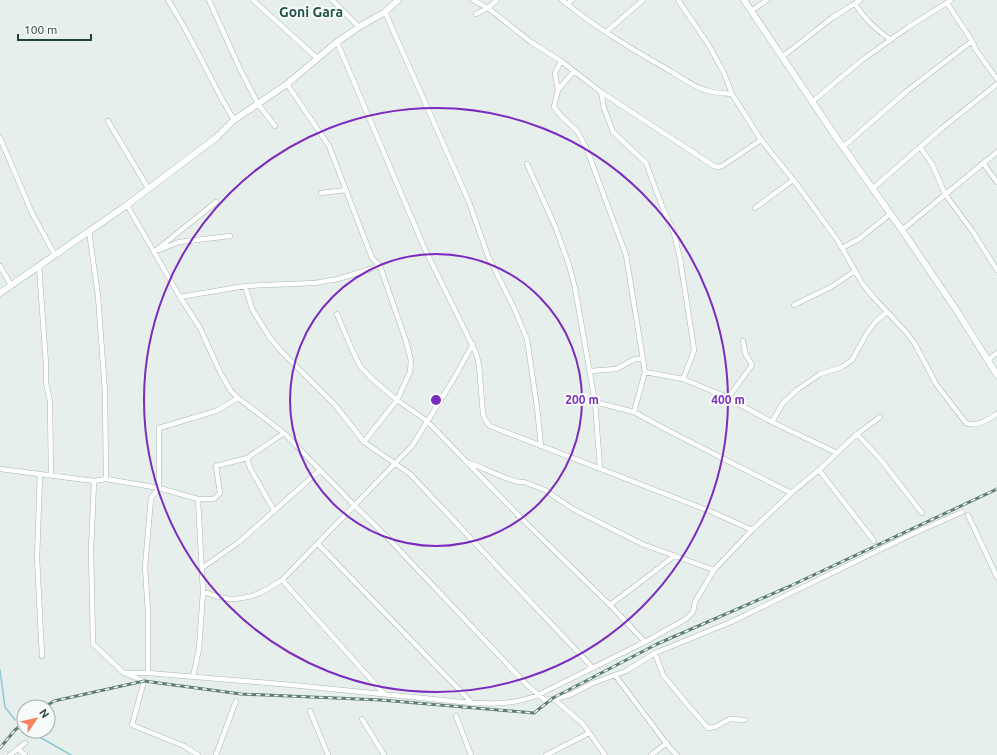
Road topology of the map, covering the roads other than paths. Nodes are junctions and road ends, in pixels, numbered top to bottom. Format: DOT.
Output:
graph roads {
  1 [pos="168,0"];
  2 [pos="209,0"];
  3 [pos="253,0"];
  4 [pos="332,0"];
  5 [pos="398,0"];
  6 [pos="473,0"];
  7 [pos="497,0"];
  8 [pos="562,0"];
  9 [pos="572,0"];
  10 [pos="643,0"];
  11 [pos="678,0"];
  12 [pos="744,0"];
  13 [pos="767,0"];
  14 [pos="860,0"];
  15 [pos="949,1"];
  16 [pos="567,4"];
  17 [pos="854,4"];
  18 [pos="488,8"];
  19 [pos="751,11"];
  20 [pos="385,12"];
  21 [pos="476,14"];
  22 [pos="359,27"];
  23 [pos="606,32"];
  24 [pos="890,40"];
  25 [pos="972,41"];
  26 [pos="337,42"];
  27 [pos="782,57"];
  28 [pos="317,58"];
  29 [pos="561,61"];
  30 [pos="574,71"];
  31 [pos="997,79"];
  32 [pos="287,84"];
  33 [pos="996,87"];
  34 [pos="558,90"];
  35 [pos="601,92"];
  36 [pos="732,94"];
  37 [pos="812,102"];
  38 [pos="258,104"];
  39 [pos="234,120"];
  40 [pos="108,121"];
  41 [pos="275,126"];
  42 [pos="0,138"];
  43 [pos="761,140"];
  44 [pos="843,147"];
  45 [pos="920,147"];
  46 [pos="997,152"];
  47 [pos="983,163"];
  48 [pos="527,164"];
  49 [pos="793,180"];
  50 [pos="997,182"];
  51 [pos="148,188"];
  52 [pos="872,188"];
  53 [pos="346,190"];
  54 [pos="321,193"];
  55 [pos="945,194"];
  56 [pos="216,202"];
  57 [pos="127,205"];
  58 [pos="755,208"];
  59 [pos="890,214"];
  60 [pos="902,230"];
  61 [pos="89,231"];
  62 [pos="230,236"];
  63 [pos="842,248"];
  64 [pos="154,252"];
  65 [pos="55,255"];
  66 [pos="0,266"];
  67 [pos="39,266"];
  68 [pos="380,266"];
  69 [pos="997,270"];
  70 [pos="855,271"];
  71 [pos="11,285"];
  72 [pos="245,286"];
  73 [pos="0,293"];
  74 [pos="180,297"];
  75 [pos="794,305"];
  76 [pos="887,312"];
  77 [pos="338,314"];
  78 [pos="743,341"];
  79 [pos="473,344"];
  80 [pos="997,353"];
  81 [pos="642,359"];
  82 [pos="988,360"];
  83 [pos="590,371"];
  84 [pos="645,372"];
  85 [pos="997,375"];
  86 [pos="682,379"];
  87 [pos="238,398"];
  88 [pos="728,398"];
  89 [pos="397,400"];
  90 [pos="595,402"];
  91 [pos="634,412"];
  92 [pos="997,414"];
  93 [pos="880,417"];
  94 [pos="427,421"];
  95 [pos="772,422"];
  96 [pos="284,433"];
  97 [pos="857,434"];
  98 [pos="364,442"];
  99 [pos="541,446"];
  100 [pos="837,453"];
  101 [pos="247,458"];
  102 [pos="468,463"];
  103 [pos="0,464"];
  104 [pos="394,464"];
  105 [pos="600,468"];
  106 [pos="0,469"];
  107 [pos="320,470"];
  108 [pos="820,470"];
  109 [pos="40,474"];
  110 [pos="51,475"];
  111 [pos="106,479"];
  112 [pos="94,481"];
  113 [pos="159,488"];
  114 [pos="791,493"];
  115 [pos="198,499"];
  116 [pos="354,505"];
  117 [pos="274,510"];
  118 [pos="962,512"];
  119 [pos="922,513"];
  120 [pos="968,514"];
  121 [pos="752,530"];
  122 [pos="874,541"];
  123 [pos="318,544"];
  124 [pos="674,556"];
  125 [pos="202,568"];
  126 [pos="714,570"];
  127 [pos="997,577"];
  128 [pos="282,580"];
  129 [pos="203,592"];
  130 [pos="610,604"];
  131 [pos="644,642"];
  132 [pos="655,653"];
  133 [pos="42,656"];
  134 [pos="593,668"];
  135 [pos="124,673"];
  136 [pos="148,673"];
  137 [pos="615,675"];
  138 [pos="193,677"];
  139 [pos="384,694"];
  140 [pos="538,695"];
  141 [pos="554,699"];
  142 [pos="236,701"];
  143 [pos="472,703"];
  144 [pos="310,711"];
  145 [pos="456,716"];
  146 [pos="362,719"];
  147 [pos="745,720"];
  148 [pos="589,733"];
  149 [pos="25,743"];
  150 [pos="666,743"];
  151 [pos="18,749"];
  152 [pos="10,755"];
  153 [pos="25,755"];
  154 [pos="198,755"];
  155 [pos="216,755"];
  156 [pos="328,755"];
  157 [pos="384,755"];
  158 [pos="471,755"];
  159 [pos="546,755"];
  160 [pos="605,755"];
  161 [pos="651,755"];
  162 [pos="676,755"];
  1 -- 39 [label="street"];
  2 -- 38 [label="street"];
  3 -- 28 [label="street"];
  4 -- 22 [label="street"];
  5 -- 20 [label="street"];
  6 -- 18 [label="street"];
  7 -- 18 [label="street"];
  8 -- 16 [label="street"];
  9 -- 16 [label="street"];
  10 -- 23 [label="street"];
  11 -- 36 [label="street"];
  12 -- 19 [label="street"];
  13 -- 19 [label="street"];
  14 -- 17 [label="street"];
  15 -- 24 [label="street"];
  15 -- 25 [label="street"];
  16 -- 23 [label="street"];
  17 -- 24 [label="street"];
  17 -- 27 [label="street"];
  18 -- 21 [label="street"];
  18 -- 29 [label="street"];
  19 -- 27 [label="street"];
  20 -- 22 [label="street"];
  20 -- 99 [label="street"];
  22 -- 26 [label="street"];
  23 -- 36 [label="street"];
  24 -- 37 [label="street"];
  25 -- 31 [label="street"];
  25 -- 44 [label="street"];
  26 -- 28 [label="street"];
  26 -- 79 [label="street"];
  27 -- 37 [label="street"];
  28 -- 32 [label="street"];
  29 -- 30 [label="street"];
  29 -- 34 [label="street"];
  30 -- 34 [label="street"];
  30 -- 35 [label="street"];
  32 -- 38 [label="street"];
  32 -- 53 [label="street"];
  33 -- 45 [label="street"];
  34 -- 81 [label="street"];
  35 -- 43 [label="street"];
  35 -- 86 [label="street"];
  36 -- 43 [label="street"];
  37 -- 44 [label="street"];
  38 -- 39 [label="street"];
  38 -- 41 [label="street"];
  39 -- 51 [label="street"];
  40 -- 51 [label="street"];
  42 -- 65 [label="street"];
  43 -- 49 [label="street"];
  44 -- 52 [label="street"];
  45 -- 52 [label="street"];
  45 -- 55 [label="street"];
  46 -- 47 [label="street"];
  47 -- 50 [label="street"];
  47 -- 55 [label="street"];
  48 -- 83 [label="street"];
  49 -- 58 [label="street"];
  49 -- 63 [label="street"];
  51 -- 57 [label="street"];
  52 -- 59 [label="street"];
  53 -- 54 [label="street"];
  53 -- 68 [label="street"];
  55 -- 60 [label="street"];
  55 -- 69 [label="street"];
  56 -- 64 [label="street"];
  57 -- 61 [label="street"];
  57 -- 64 [label="street"];
  59 -- 60 [label="street"];
  59 -- 63 [label="street"];
  60 -- 82 [label="street"];
  61 -- 65 [label="street"];
  61 -- 111 [label="street"];
  62 -- 64 [label="street"];
  63 -- 70 [label="street"];
  64 -- 74 [label="street"];
  65 -- 67 [label="street"];
  66 -- 71 [label="street"];
  67 -- 71 [label="street"];
  67 -- 110 [label="street"];
  68 -- 72 [label="street"];
  68 -- 89 [label="street"];
  70 -- 75 [label="street"];
  70 -- 76 [label="street"];
  71 -- 73 [label="street"];
  72 -- 74 [label="street"];
  72 -- 98 [label="street"];
  74 -- 87 [label="street"];
  76 -- 92 [label="street"];
  76 -- 95 [label="street"];
  77 -- 89 [label="street"];
  78 -- 88 [label="street"];
  79 -- 94 [label="street"];
  79 -- 99 [label="street"];
  80 -- 82 [label="street"];
  81 -- 83 [label="street"];
  81 -- 84 [label="street"];
  82 -- 85 [label="street"];
  83 -- 90 [label="street"];
  84 -- 86 [label="street"];
  84 -- 91 [label="street"];
  86 -- 88 [label="street"];
  87 -- 96 [label="street"];
  87 -- 113 [label="street"];
  88 -- 95 [label="street"];
  89 -- 94 [label="street"];
  89 -- 98 [label="street"];
  90 -- 91 [label="street"];
  90 -- 105 [label="street"];
  91 -- 114 [label="street"];
  93 -- 97 [label="street"];
  94 -- 102 [label="street"];
  94 -- 104 [label="street"];
  95 -- 100 [label="street"];
  96 -- 101 [label="street"];
  96 -- 107 [label="street"];
  97 -- 100 [label="street"];
  97 -- 119 [label="street"];
  98 -- 104 [label="street"];
  99 -- 105 [label="street"];
  100 -- 108 [label="street"];
  101 -- 115 [label="street"];
  101 -- 117 [label="street"];
  102 -- 124 [label="street"];
  102 -- 130 [label="street"];
  103 -- 106 [label="street"];
  104 -- 116 [label="street"];
  104 -- 134 [label="street"];
  105 -- 121 [label="street"];
  106 -- 109 [label="street"];
  107 -- 116 [label="street"];
  107 -- 117 [label="street"];
  108 -- 114 [label="street"];
  108 -- 122 [label="street"];
  109 -- 110 [label="street"];
  109 -- 133 [label="street"];
  110 -- 112 [label="street"];
  111 -- 112 [label="street"];
  111 -- 113 [label="street"];
  112 -- 135 [label="street"];
  113 -- 115 [label="street"];
  113 -- 136 [label="street"];
  114 -- 121 [label="street"];
  115 -- 125 [label="street"];
  116 -- 123 [label="street"];
  116 -- 140 [label="street"];
  117 -- 125 [label="street"];
  118 -- 132 [label="street"];
  120 -- 127 [label="street"];
  121 -- 126 [label="street"];
  123 -- 128 [label="street"];
  123 -- 143 [label="street"];
  124 -- 126 [label="street"];
  124 -- 130 [label="street"];
  125 -- 129 [label="street"];
  126 -- 131 [label="street"];
  128 -- 129 [label="street"];
  128 -- 139 [label="street"];
  129 -- 138 [label="street"];
  130 -- 131 [label="street"];
  131 -- 134 [label="street"];
  132 -- 137 [label="street"];
  132 -- 147 [label="street"];
  134 -- 140 [label="street"];
  135 -- 136 [label="street"];
  135 -- 154 [label="street"];
  136 -- 138 [label="street"];
  137 -- 141 [label="street"];
  137 -- 150 [label="street"];
  138 -- 139 [label="street"];
  139 -- 143 [label="street"];
  140 -- 141 [label="street"];
  140 -- 143 [label="street"];
  141 -- 148 [label="street"];
  142 -- 155 [label="street"];
  144 -- 156 [label="street"];
  145 -- 158 [label="street"];
  146 -- 157 [label="street"];
  148 -- 159 [label="street"];
  148 -- 160 [label="street"];
  149 -- 151 [label="street"];
  150 -- 161 [label="street"];
  150 -- 162 [label="street"];
  151 -- 152 [label="street"];
  151 -- 153 [label="street"];
}
